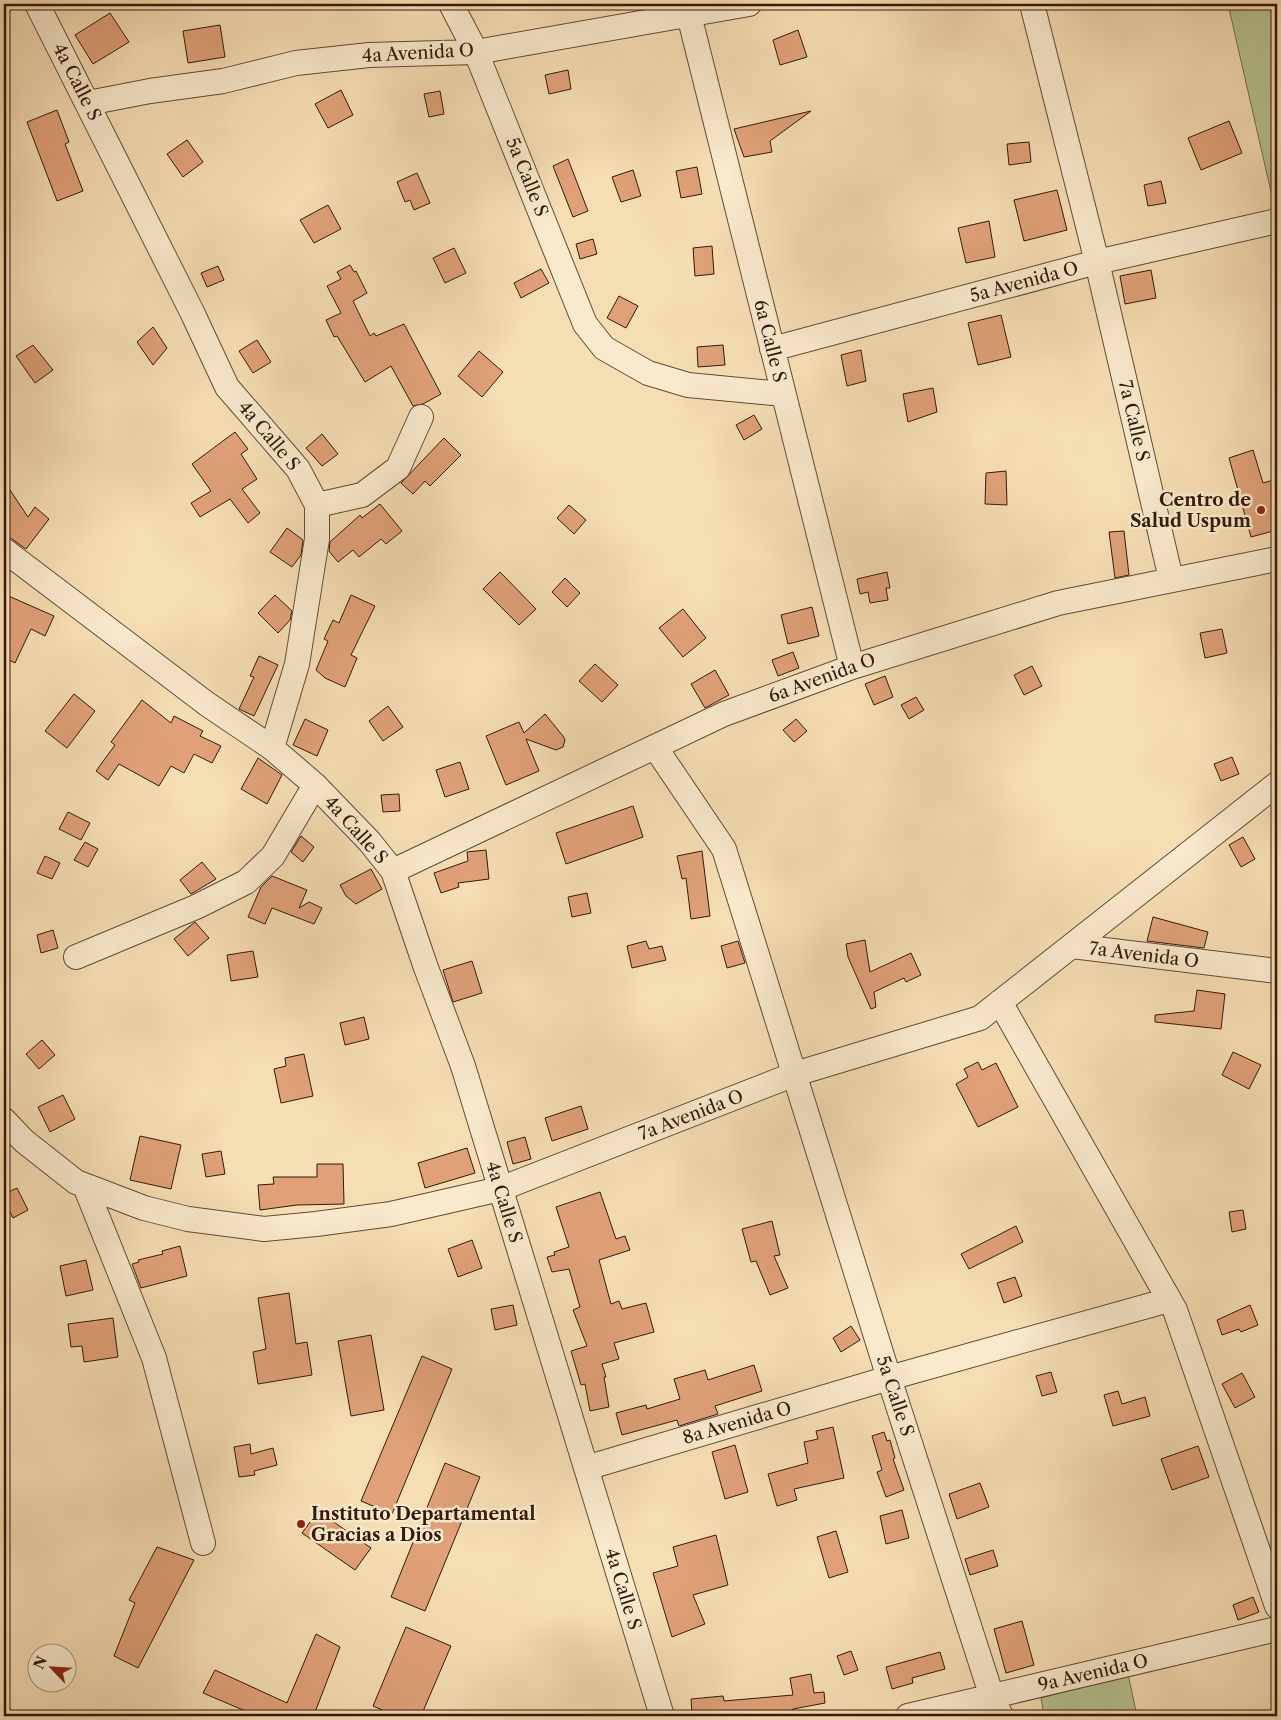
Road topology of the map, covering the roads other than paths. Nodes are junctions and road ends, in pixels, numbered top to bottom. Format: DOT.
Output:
graph roads {
  1 [pos="37,4"];
  2 [pos="451,4"];
  3 [pos="749,4"];
  4 [pos="1032,4"];
  5 [pos="689,15"];
  6 [pos="476,52"];
  7 [pos="88,103"];
  8 [pos="1277,220"];
  9 [pos="1097,262"];
  10 [pos="772,349"];
  11 [pos="783,394"];
  12 [pos="421,417"];
  13 [pos="317,505"];
  14 [pos="5,555"];
  15 [pos="1277,559"];
  16 [pos="1171,579"];
  17 [pos="852,666"];
  18 [pos="655,747"];
  19 [pos="272,748"];
  20 [pos="1277,784"];
  21 [pos="315,785"];
  22 [pos="393,871"];
  23 [pos="1072,946"];
  24 [pos="76,957"];
  25 [pos="1277,971"];
  26 [pos="1000,1002"];
  27 [pos="795,1074"];
  28 [pos="7,1127"];
  29 [pos="85,1186"];
  30 [pos="500,1189"];
  31 [pos="1169,1300"];
  32 [pos="888,1378"];
  33 [pos="586,1468"];
  34 [pos="203,1543"];
  35 [pos="1277,1606"];
  36 [pos="1277,1629"];
  37 [pos="996,1707"];
  38 [pos="662,1716"];
  39 [pos="908,1716"];
  1 -- 7 [label="street, 4a Calle S"];
  2 -- 6 [label="street, 5a Calle S"];
  3 -- 5 [label="street, 4a Avenida O"];
  4 -- 9 [label="street, 7a Calle S"];
  5 -- 6 [label="street, 4a Avenida O"];
  5 -- 10 [label="street, 6a Calle S"];
  6 -- 7 [label="street, 4a Avenida O"];
  6 -- 11 [label="street, 5a Calle S"];
  7 -- 13 [label="street, 4a Calle S"];
  8 -- 9 [label="street, 5a Avenida O"];
  9 -- 10 [label="street, 5a Avenida O"];
  9 -- 16 [label="street, 7a Calle S"];
  10 -- 11 [label="street, 6a Calle S"];
  11 -- 17 [label="street, 6a Calle S"];
  12 -- 13 [label="street"];
  13 -- 19 [label="street, 4a Calle S"];
  14 -- 19 [label="street"];
  15 -- 16 [label="street, 6a Avenida O"];
  16 -- 17 [label="street, 6a Avenida O"];
  17 -- 18 [label="street, 6a Avenida O"];
  18 -- 22 [label="street, 6a Avenida O"];
  18 -- 27 [label="street, 5a Calle S"];
  19 -- 21 [label="street, 4a Calle S"];
  20 -- 23 [label="street"];
  21 -- 22 [label="street, 4a Calle S"];
  21 -- 24 [label="street"];
  22 -- 30 [label="street, 4a Calle S"];
  23 -- 25 [label="street, 7a Avenida O"];
  23 -- 26 [label="street, 7a Avenida O"];
  26 -- 27 [label="street, 7a Avenida O"];
  26 -- 31 [label="street"];
  27 -- 30 [label="street, 7a Avenida O"];
  27 -- 32 [label="street, 5a Calle S"];
  28 -- 29 [label="street, 7a Avenida O"];
  29 -- 30 [label="street, 7a Avenida O"];
  29 -- 34 [label="street"];
  30 -- 33 [label="street, 4a Calle S"];
  31 -- 32 [label="street, 8a Avenida O"];
  31 -- 35 [label="street"];
  32 -- 33 [label="street, 8a Avenida O"];
  32 -- 37 [label="street, 5a Calle S"];
  33 -- 38 [label="street, 4a Calle S"];
  36 -- 37 [label="street, 9a Avenida O"];
  37 -- 39 [label="street, 9a Avenida O"];
}
